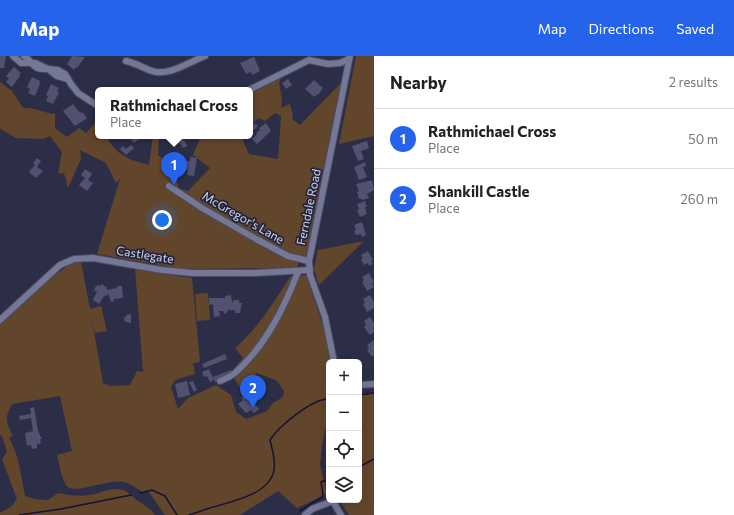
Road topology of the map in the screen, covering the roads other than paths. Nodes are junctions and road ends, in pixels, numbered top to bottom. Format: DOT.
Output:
graph roads {
  1 [pos="13,56"];
  2 [pos="24,56"];
  3 [pos="205,56"];
  4 [pos="350,57"];
  5 [pos="131,60"];
  6 [pos="31,63"];
  7 [pos="253,88"];
  8 [pos="95,104"];
  9 [pos="169,186"];
  10 [pos="310,261"];
  11 [pos="310,270"];
  12 [pos="298,272"];
  13 [pos="0,320"];
  14 [pos="333,359"];
  15 [pos="220,382"];
  16 [pos="374,384"];
  17 [pos="362,385"];
  18 [pos="328,503"];
  19 [pos="333,503"];
  20 [pos="305,515"];
  21 [pos="341,515"];
  1 -- 6 [label="street"];
  2 -- 6 [label="street"];
  3 -- 5 [label="street"];
  4 -- 7 [label="street"];
  4 -- 10 [label="street, Ferndale Road"];
  6 -- 8 [label="street"];
  9 -- 10 [label="street, McGregor's Lane"];
  10 -- 11 [label="street, Ferndale Road"];
  11 -- 12 [label="street, Castlegate"];
  11 -- 14 [label="street, Ferndale Road"];
  12 -- 13 [label="street, Castlegate"];
  12 -- 15 [label="street"];
  16 -- 17 [label="street"];
  18 -- 20 [label="street"];
  19 -- 21 [label="street"];
}
